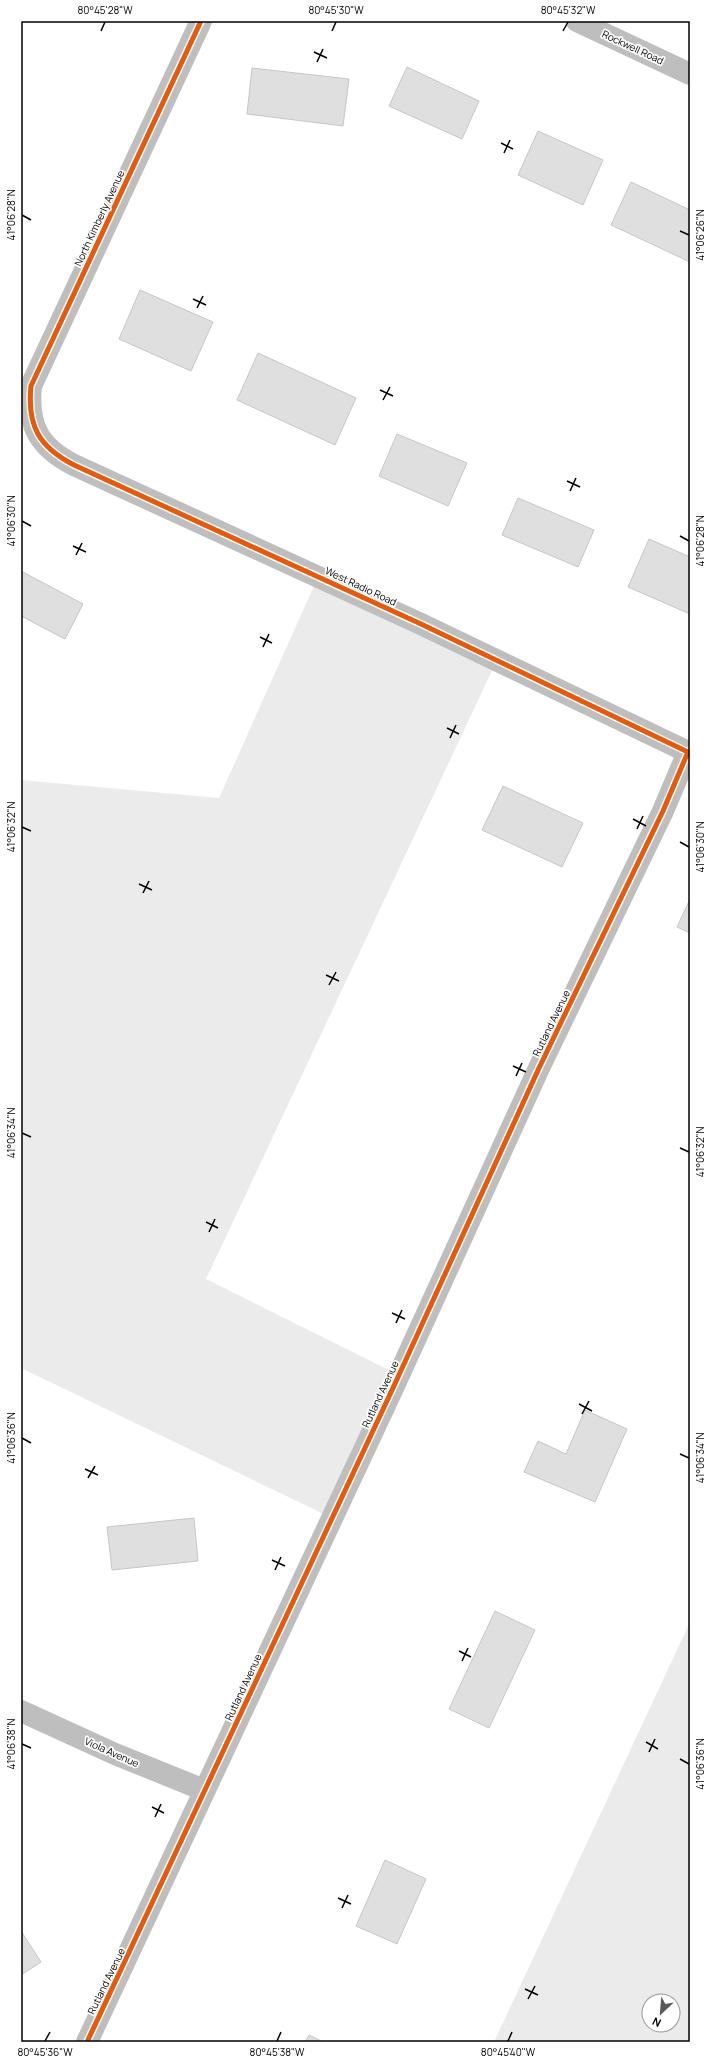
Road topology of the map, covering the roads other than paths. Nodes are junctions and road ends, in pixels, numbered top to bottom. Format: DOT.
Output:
graph roads {
  1 [pos="201,21"];
  2 [pos="577,21"];
  3 [pos="690,74"];
  4 [pos="33,426"];
  5 [pos="689,752"];
  6 [pos="21,1711"];
  7 [pos="204,1790"];
  8 [pos="87,2042"];
  1 -- 4 [label="street, North Kimberly Avenue"];
  2 -- 3 [label="street, Rockwell Road"];
  4 -- 5 [label="street, West Radio Road"];
  5 -- 7 [label="street, Rutland Avenue"];
  6 -- 7 [label="street, Viola Avenue"];
  7 -- 8 [label="street, Rutland Avenue"];
}
